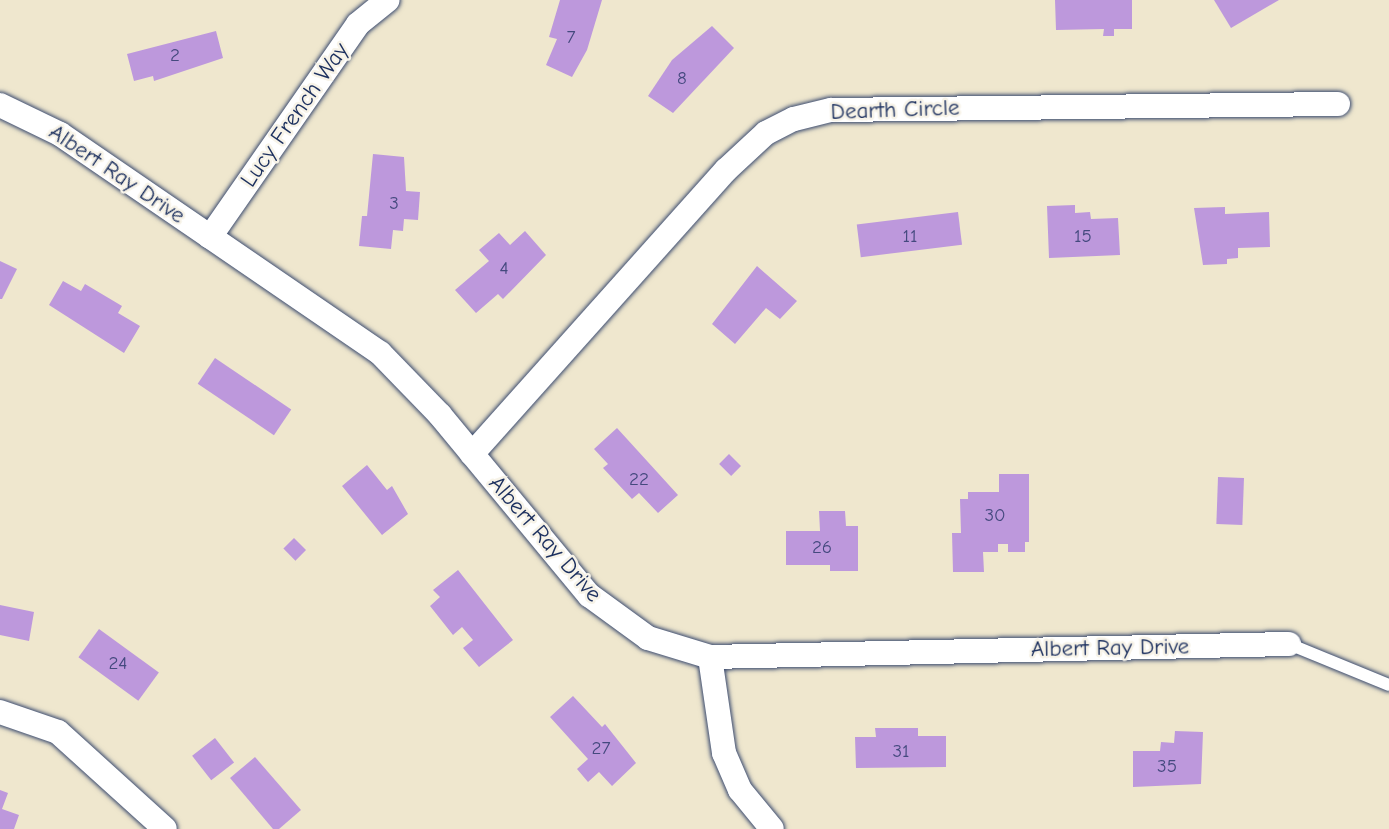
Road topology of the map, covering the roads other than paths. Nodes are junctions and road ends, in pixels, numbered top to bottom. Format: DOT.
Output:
graph roads {
  1 [pos="388,0"];
  2 [pos="1338,104"];
  3 [pos="0,105"];
  4 [pos="210,237"];
  5 [pos="472,454"];
  6 [pos="1289,644"];
  7 [pos="710,657"];
  8 [pos="1389,685"];
  9 [pos="0,712"];
  10 [pos="165,829"];
  11 [pos="772,829"];
  1 -- 4 [label="street, Lucy French Way"];
  2 -- 5 [label="street, Dearth Circle"];
  3 -- 4 [label="street, Albert Ray Drive"];
  4 -- 5 [label="street, Albert Ray Drive"];
  5 -- 7 [label="street, Albert Ray Drive"];
  6 -- 7 [label="street, Albert Ray Drive"];
  6 -- 8 [label="lane"];
  7 -- 11 [label="street"];
  9 -- 10 [label="street"];
}
